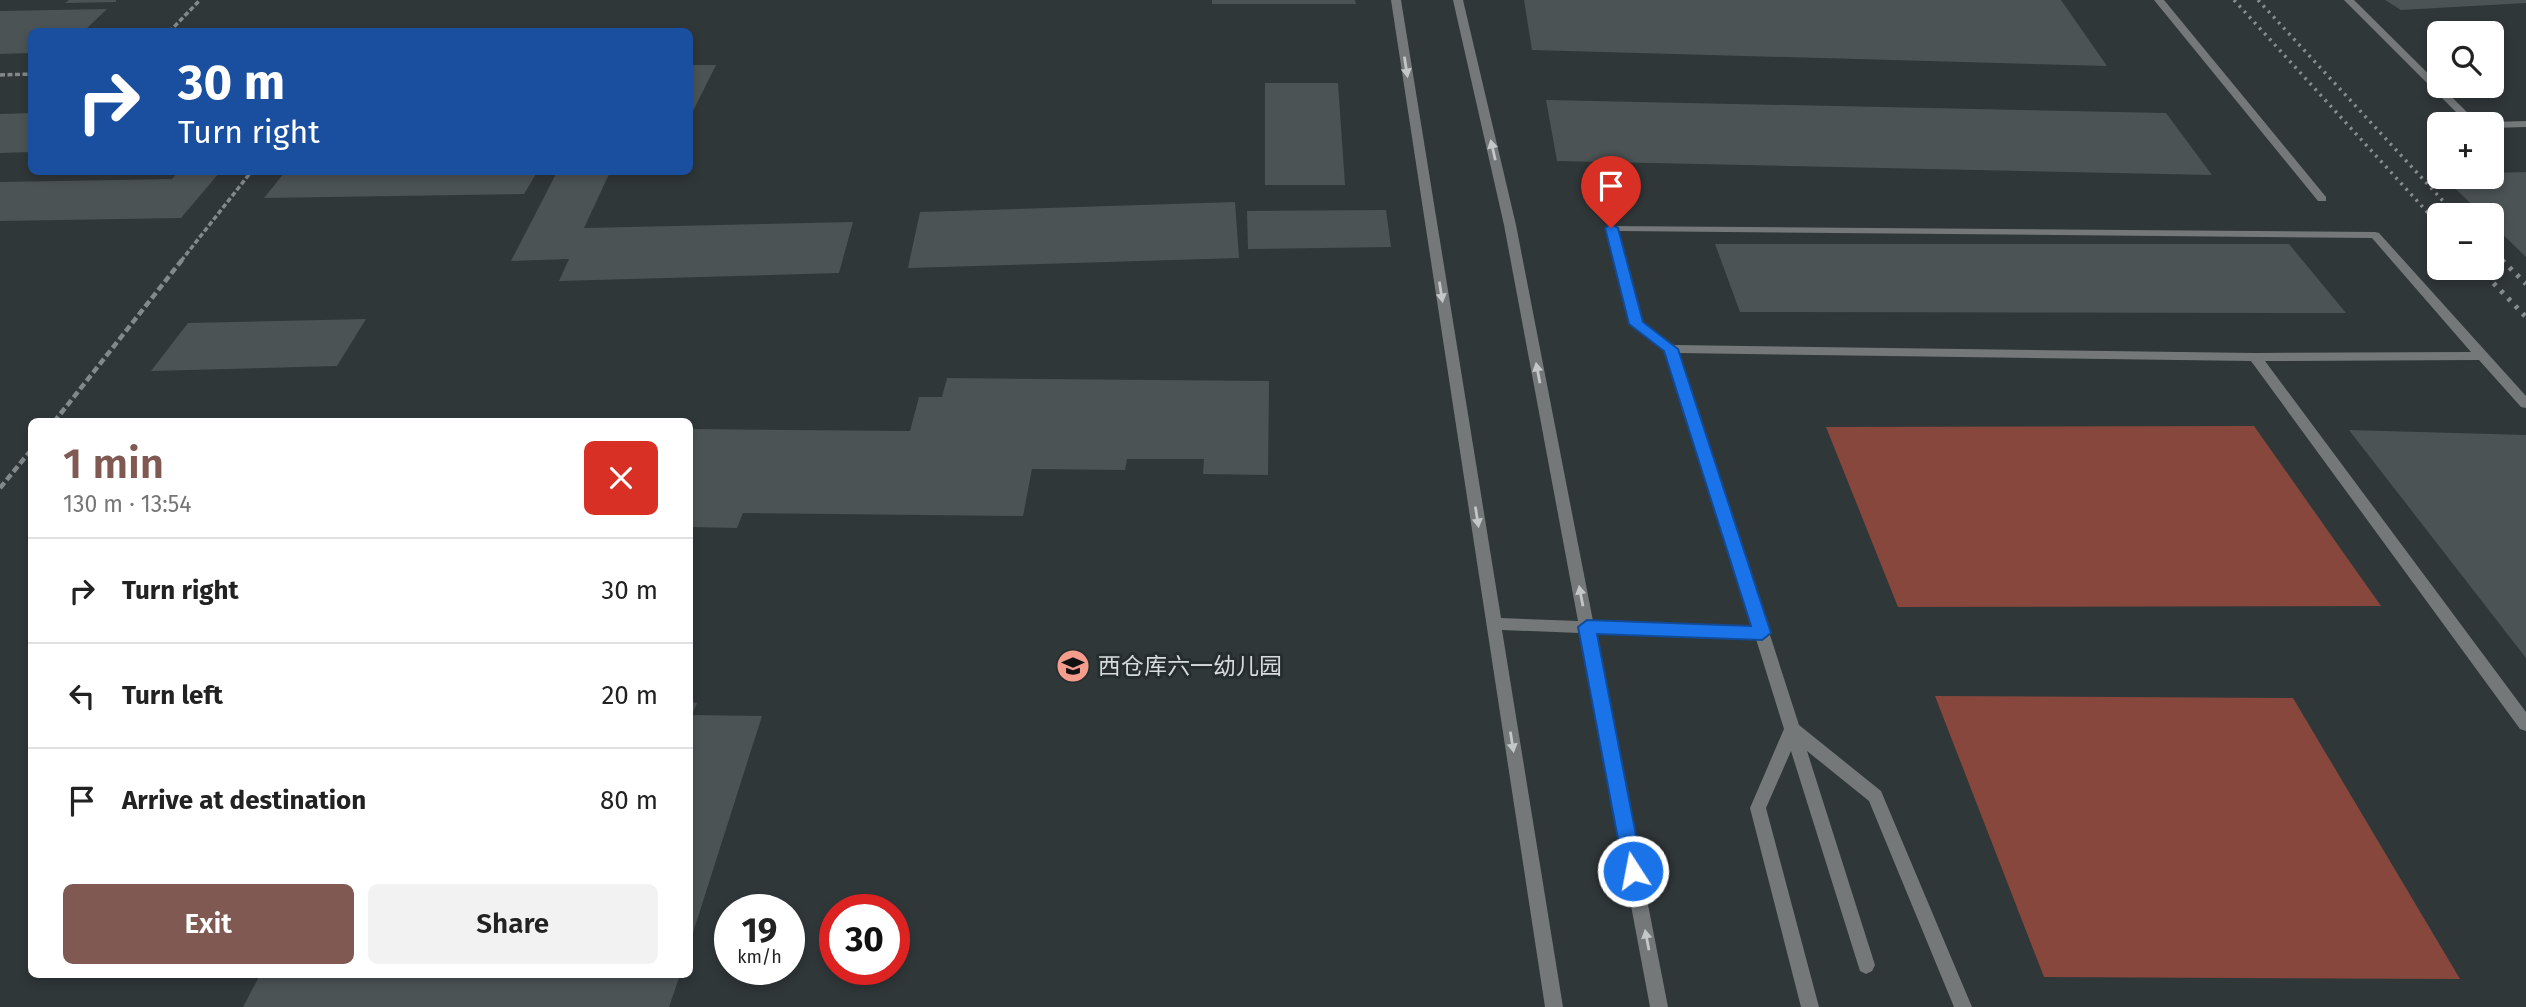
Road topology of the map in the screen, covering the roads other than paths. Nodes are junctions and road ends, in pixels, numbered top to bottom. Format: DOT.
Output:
graph roads {
  1 [pos="1396,0"];
  2 [pos="1458,0"];
  3 [pos="2159,0"];
  4 [pos="2349,0"];
  5 [pos="2462,112"];
  6 [pos="2526,124"];
  7 [pos="2504,125"];
  8 [pos="2322,199"];
  9 [pos="1671,349"];
  10 [pos="2482,356"];
  11 [pos="2255,357"];
  12 [pos="2526,404"];
  13 [pos="1494,624"];
  14 [pos="1587,627"];
  15 [pos="1762,633"];
  16 [pos="2526,724"];
  17 [pos="1792,729"];
  18 [pos="1866,965"];
  19 [pos="1554,1007"];
  20 [pos="1659,1007"];
  21 [pos="1810,1007"];
  22 [pos="1963,1007"];
  1 -- 13 [label="street, one-way"];
  14 -- 2 [label="street, one-way"];
  3 -- 8 [label="street"];
  4 -- 5 [label="street"];
  6 -- 7 [label="street"];
  9 -- 10 [label="street"];
  9 -- 11 [label="street"];
  9 -- 15 [label="street"];
  10 -- 11 [label="street"];
  10 -- 12 [label="street"];
  11 -- 16 [label="street"];
  13 -- 14 [label="street"];
  13 -- 19 [label="street, one-way"];
  14 -- 15 [label="street"];
  20 -- 14 [label="street, one-way"];
  15 -- 17 [label="street"];
  17 -- 18 [label="street"];
  17 -- 21 [label="street"];
  17 -- 22 [label="street"];
}
